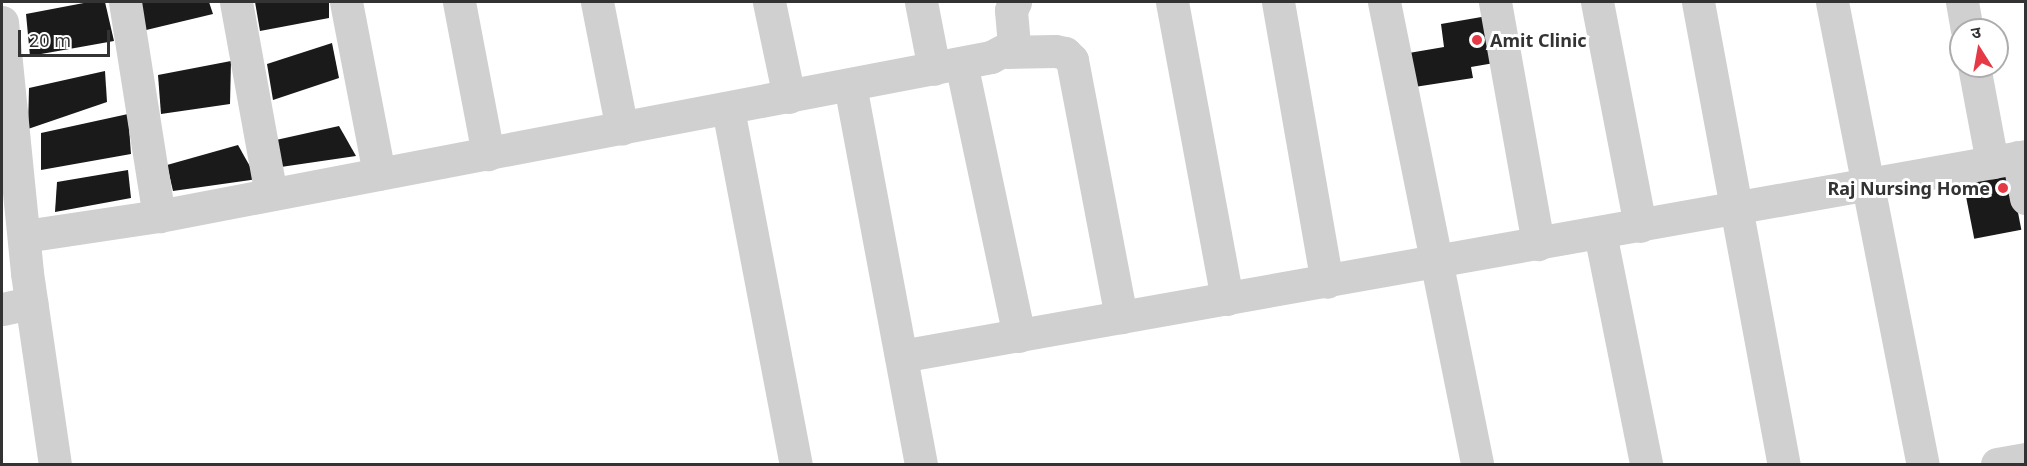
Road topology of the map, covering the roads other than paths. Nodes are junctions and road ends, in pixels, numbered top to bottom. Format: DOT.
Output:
graph roads {
  1 [pos="126,2"];
  2 [pos="236,2"];
  3 [pos="346,2"];
  4 [pos="459,2"];
  5 [pos="597,2"];
  6 [pos="769,2"];
  7 [pos="921,2"];
  8 [pos="1015,2"];
  9 [pos="1172,2"];
  10 [pos="1278,2"];
  11 [pos="1384,2"];
  12 [pos="1495,2"];
  13 [pos="1597,2"];
  14 [pos="1698,2"];
  15 [pos="1832,2"];
  16 [pos="1962,2"];
  17 [pos="1965,18"];
  18 [pos="2,22"];
  19 [pos="1007,52"];
  20 [pos="947,66"];
  21 [pos="1979,78"];
  22 [pos="850,85"];
  23 [pos="789,97"];
  24 [pos="728,109"];
  25 [pos="622,129"];
  26 [pos="488,154"];
  27 [pos="2012,158"];
  28 [pos="379,174"];
  29 [pos="1866,185"];
  30 [pos="10,186"];
  31 [pos="270,194"];
  32 [pos="2025,198"];
  33 [pos="1734,210"];
  34 [pos="159,216"];
  35 [pos="1640,226"];
  36 [pos="1600,233"];
  37 [pos="24,236"];
  38 [pos="1538,244"];
  39 [pos="1436,262"];
  40 [pos="1327,282"];
  41 [pos="1227,299"];
  42 [pos="16,306"];
  43 [pos="1121,318"];
  44 [pos="1019,336"];
  45 [pos="901,356"];
  46 [pos="2025,459"];
  47 [pos="55,465"];
  48 [pos="796,465"];
  49 [pos="921,465"];
  50 [pos="1477,465"];
  51 [pos="1646,465"];
  52 [pos="1784,465"];
  53 [pos="1923,465"];
  54 [pos="1997,465"];
  1 -- 34 [label="street"];
  2 -- 31 [label="street"];
  3 -- 28 [label="street"];
  4 -- 26 [label="street"];
  5 -- 25 [label="street"];
  6 -- 23 [label="street"];
  7 -- 20 [label="street"];
  8 -- 19 [label="street"];
  9 -- 41 [label="street"];
  10 -- 40 [label="street"];
  11 -- 39 [label="street"];
  12 -- 38 [label="street"];
  13 -- 35 [label="street"];
  14 -- 33 [label="street"];
  15 -- 29 [label="street"];
  16 -- 17 [label="street"];
  18 -- 30 [label="street"];
  19 -- 20 [label="street"];
  19 -- 43 [label="street"];
  20 -- 22 [label="street"];
  20 -- 44 [label="street"];
  21 -- 27 [label="street"];
  22 -- 23 [label="street"];
  22 -- 45 [label="street"];
  23 -- 24 [label="street"];
  24 -- 25 [label="street"];
  24 -- 48 [label="street"];
  25 -- 26 [label="street"];
  26 -- 28 [label="street"];
  27 -- 29 [label="street"];
  27 -- 32 [label="street"];
  28 -- 31 [label="street"];
  29 -- 33 [label="street"];
  29 -- 53 [label="street"];
  30 -- 37 [label="street"];
  31 -- 34 [label="street"];
  33 -- 35 [label="street"];
  33 -- 52 [label="street"];
  34 -- 37 [label="street"];
  35 -- 36 [label="street"];
  36 -- 38 [label="street"];
  36 -- 51 [label="street"];
  37 -- 42 [label="street"];
  38 -- 39 [label="street"];
  39 -- 40 [label="street"];
  39 -- 50 [label="street"];
  40 -- 41 [label="street"];
  41 -- 43 [label="street"];
  42 -- 47 [label="street"];
  43 -- 44 [label="street"];
  44 -- 45 [label="street"];
  45 -- 49 [label="street"];
  46 -- 54 [label="street"];
}
